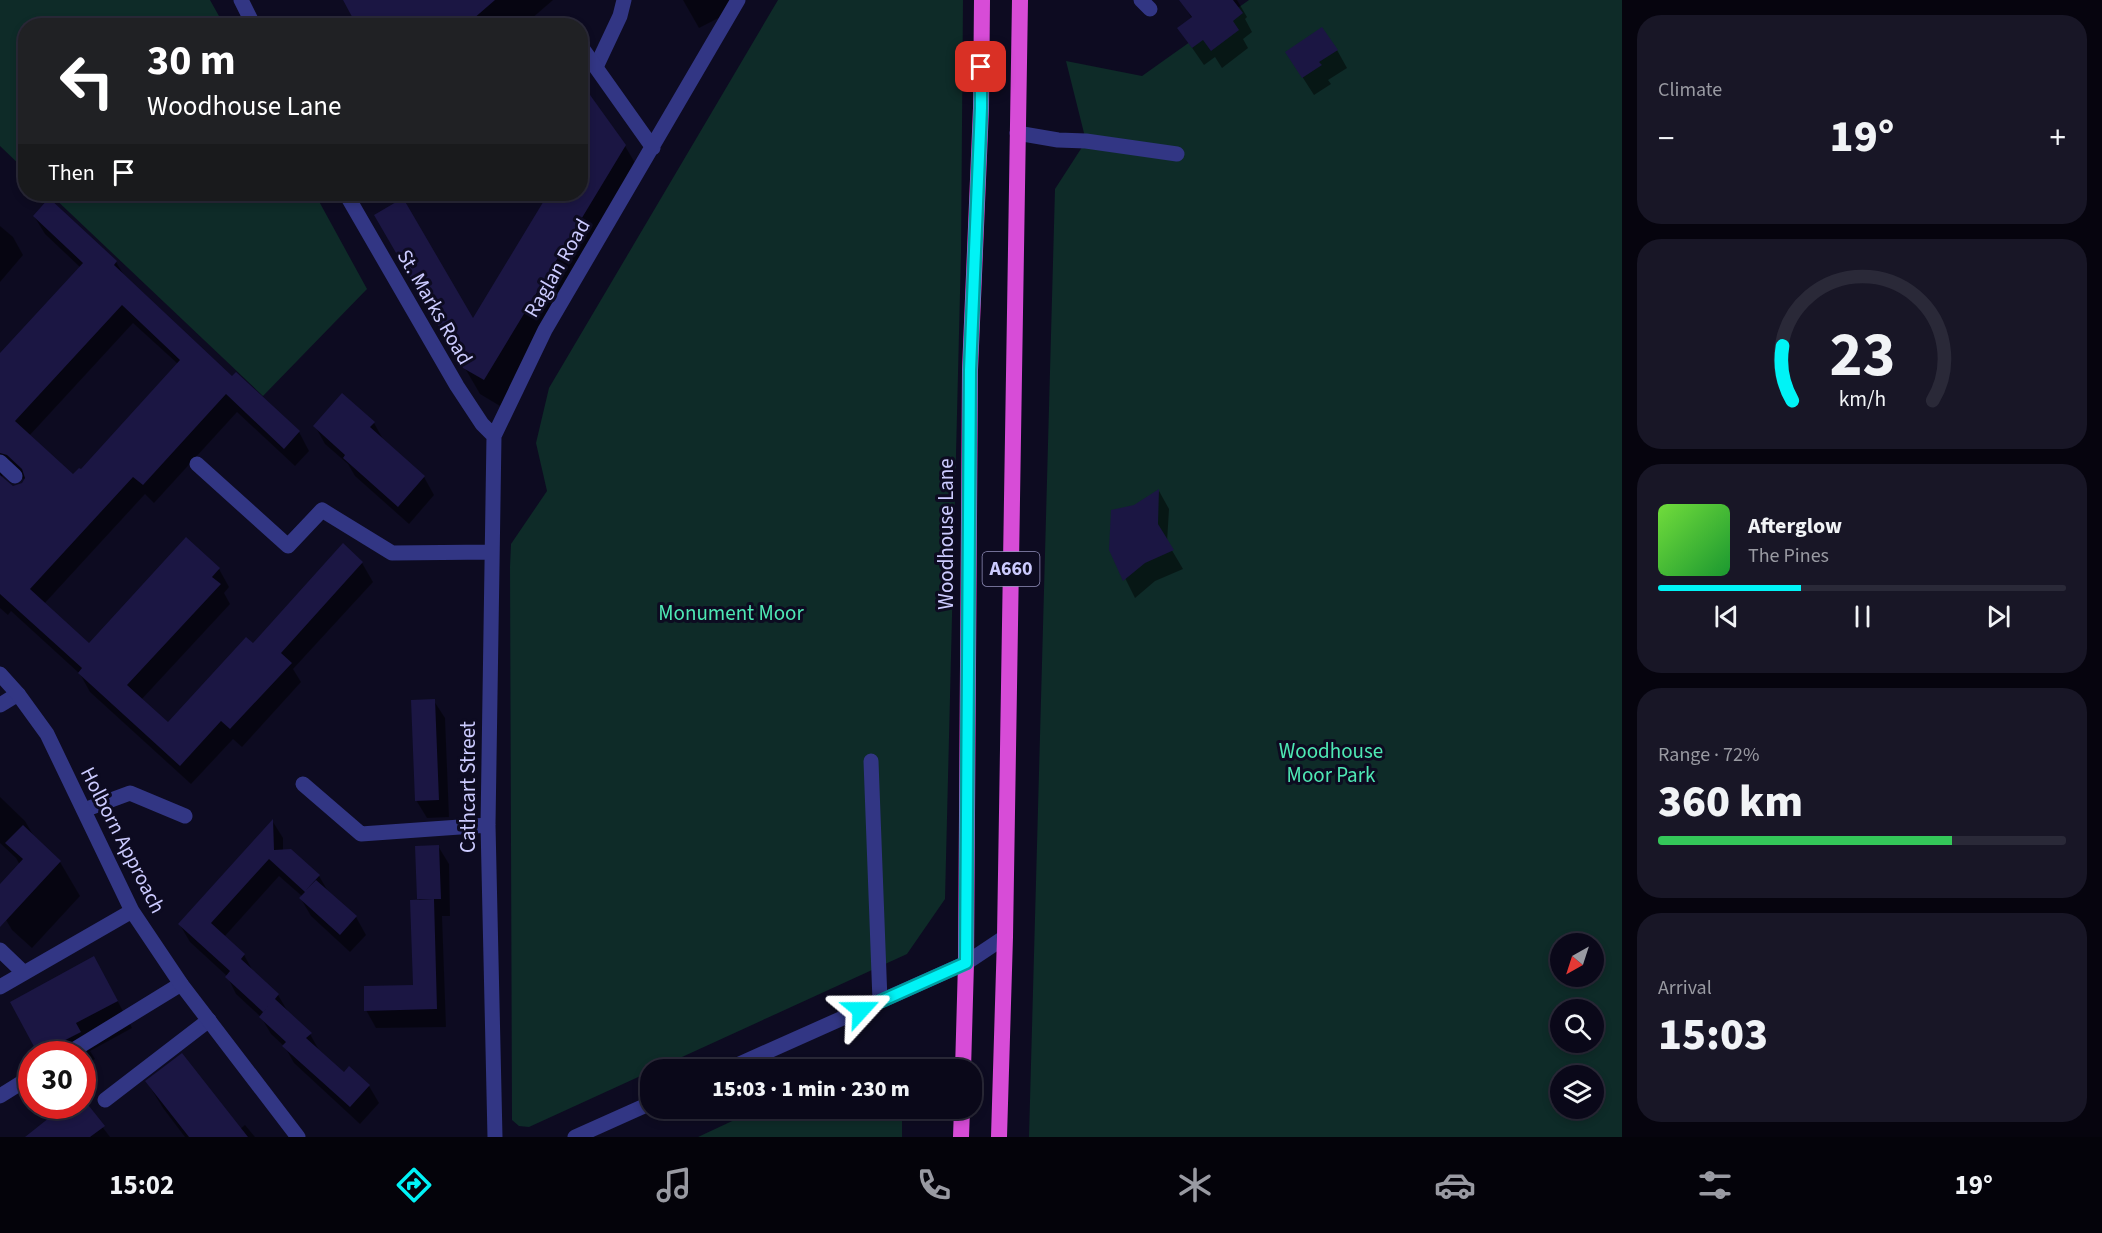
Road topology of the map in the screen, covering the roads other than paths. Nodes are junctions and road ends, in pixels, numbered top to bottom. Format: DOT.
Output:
graph roads {
  1 [pos="241,0"];
  2 [pos="624,0"];
  3 [pos="738,0"];
  4 [pos="982,0"];
  5 [pos="1020,0"];
  6 [pos="250,18"];
  7 [pos="588,56"];
  8 [pos="596,67"];
  9 [pos="1017,133"];
  10 [pos="653,147"];
  11 [pos="1177,154"];
  12 [pos="350,201"];
  13 [pos="494,436"];
  14 [pos="0,462"];
  15 [pos="197,464"];
  16 [pos="15,476"];
  17 [pos="492,552"];
  18 [pos="0,674"];
  19 [pos="18,694"];
  20 [pos="0,705"];
  21 [pos="871,761"];
  22 [pos="303,784"];
  23 [pos="84,810"];
  24 [pos="185,816"];
  25 [pos="488,825"];
  26 [pos="132,911"];
  27 [pos="1005,937"];
  28 [pos="0,950"];
  29 [pos="966,963"];
  30 [pos="24,973"];
  31 [pos="181,984"];
  32 [pos="0,987"];
  33 [pos="880,1001"];
  34 [pos="209,1020"];
  35 [pos="88,1041"];
  36 [pos="751,1059"];
  37 [pos="963,1059"];
  38 [pos="18,1085"];
  39 [pos="0,1096"];
  40 [pos="105,1100"];
  41 [pos="640,1108"];
  42 [pos="962,1119"];
  43 [pos="298,1137"];
  44 [pos="495,1137"];
  45 [pos="575,1137"];
  46 [pos="961,1137"];
  47 [pos="999,1137"];
  1 -- 6 [label="street"];
  2 -- 8 [label="street"];
  3 -- 10 [label="street, Raglan Road"];
  4 -- 29 [label="highway, Woodhouse Lane / A660"];
  5 -- 9 [label="highway, A660"];
  7 -- 8 [label="street"];
  8 -- 10 [label="street"];
  9 -- 11 [label="street"];
  9 -- 27 [label="highway, A660"];
  10 -- 13 [label="street, Raglan Road"];
  12 -- 13 [label="street, St. Marks Road"];
  13 -- 17 [label="street, Cathcart Street"];
  14 -- 16 [label="street"];
  15 -- 17 [label="street"];
  17 -- 25 [label="street, Cathcart Street"];
  18 -- 19 [label="street, Holborn Approach"];
  19 -- 20 [label="street"];
  19 -- 23 [label="street, Holborn Approach"];
  21 -- 33 [label="street"];
  22 -- 25 [label="street"];
  23 -- 24 [label="street"];
  23 -- 26 [label="street, Holborn Approach"];
  25 -- 44 [label="street, Cathcart Street"];
  26 -- 30 [label="street"];
  26 -- 31 [label="street, Holborn Approach"];
  27 -- 29 [label="street"];
  27 -- 47 [label="highway, A660"];
  28 -- 30 [label="street"];
  29 -- 33 [label="street"];
  29 -- 37 [label="highway, Woodhouse Lane / A660"];
  30 -- 32 [label="street"];
  31 -- 34 [label="street, Holborn Approach"];
  31 -- 35 [label="street"];
  33 -- 36 [label="street"];
  34 -- 40 [label="street"];
  34 -- 43 [label="street, Holborn Approach"];
  38 -- 39 [label="street"];
  41 -- 45 [label="street"];
  42 -- 46 [label="highway"];
}
